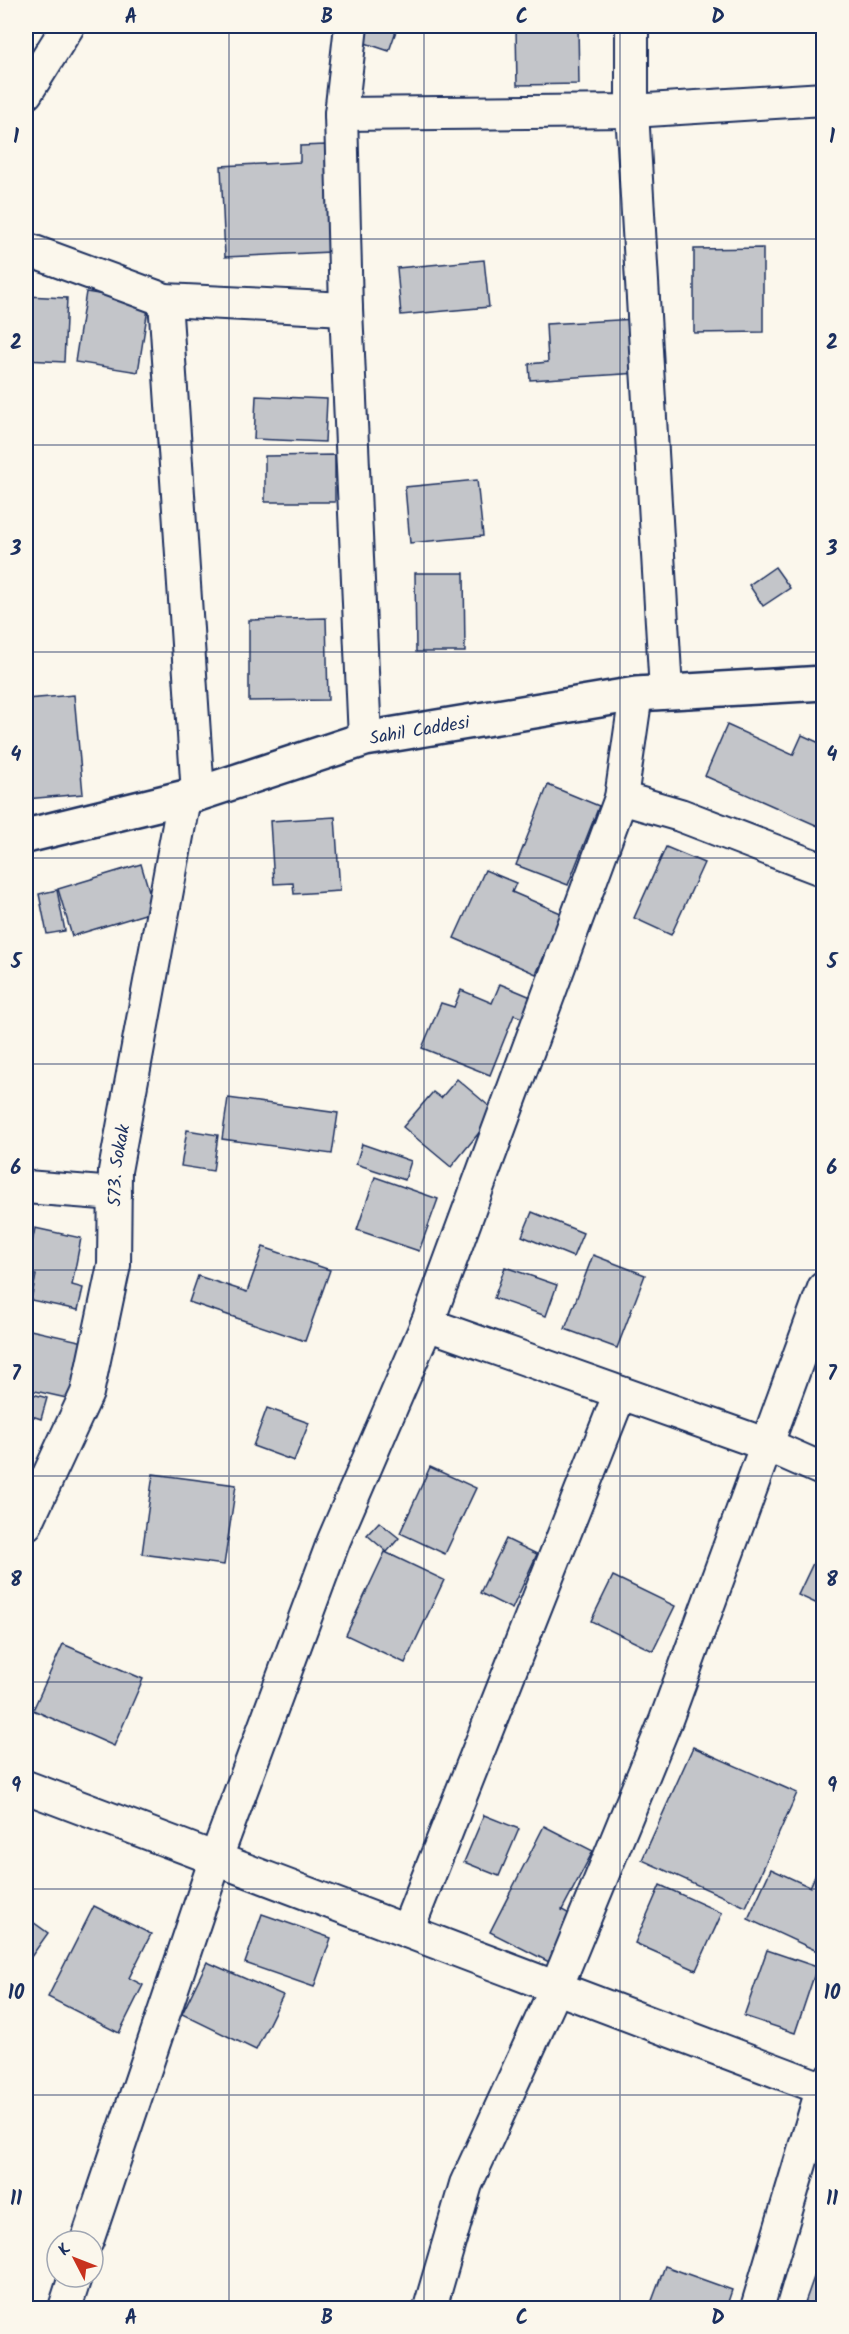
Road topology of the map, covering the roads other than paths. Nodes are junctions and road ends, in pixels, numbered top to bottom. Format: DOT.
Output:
graph roads {
  1 [pos="68,26"];
  2 [pos="351,26"];
  3 [pos="632,26"];
  4 [pos="26,93"];
  5 [pos="824,99"];
  6 [pos="632,111"];
  7 [pos="341,114"];
  8 [pos="26,249"];
  9 [pos="165,300"];
  10 [pos="346,309"];
  11 [pos="824,683"];
  12 [pos="651,692"];
  13 [pos="365,739"];
  14 [pos="191,796"];
  15 [pos="621,798"];
  16 [pos="26,836"];
  17 [pos="824,870"];
  18 [pos="26,1187"];
  19 [pos="115,1194"];
  20 [pos="824,1288"];
  21 [pos="427,1324"];
  22 [pos="620,1393"];
  23 [pos="765,1444"];
  24 [pos="824,1470"];
  25 [pos="26,1524"];
  26 [pos="26,1787"];
  27 [pos="216,1858"];
  28 [pos="407,1931"];
  29 [pos="556,1988"];
  30 [pos="823,2087"];
  31 [pos="91,2229"];
  32 [pos="71,2289"];
  33 [pos="65,2308"];
  34 [pos="430,2308"];
  35 [pos="758,2308"];
  1 -- 4 [label="street"];
  2 -- 7 [label="street"];
  3 -- 6 [label="street"];
  5 -- 6 [label="street"];
  6 -- 7 [label="street"];
  6 -- 12 [label="street"];
  7 -- 10 [label="street"];
  8 -- 9 [label="street"];
  9 -- 10 [label="street"];
  9 -- 14 [label="street, 573. Sokak"];
  10 -- 13 [label="street"];
  11 -- 12 [label="street, Sahil Caddesi"];
  12 -- 13 [label="street, Sahil Caddesi"];
  12 -- 15 [label="street"];
  13 -- 14 [label="street, Sahil Caddesi"];
  14 -- 16 [label="street, Sahil Caddesi"];
  14 -- 19 [label="street, 573. Sokak"];
  15 -- 17 [label="street"];
  15 -- 21 [label="street"];
  18 -- 19 [label="street"];
  19 -- 25 [label="street, 573. Sokak"];
  20 -- 23 [label="street"];
  21 -- 22 [label="street"];
  21 -- 27 [label="street"];
  22 -- 23 [label="street"];
  22 -- 28 [label="street"];
  23 -- 24 [label="street"];
  23 -- 29 [label="street"];
  26 -- 27 [label="street"];
  27 -- 28 [label="street"];
  27 -- 31 [label="street"];
  28 -- 29 [label="street"];
  29 -- 30 [label="street"];
  29 -- 34 [label="street"];
  30 -- 35 [label="street"];
  32 -- 33 [label="street"];
}
